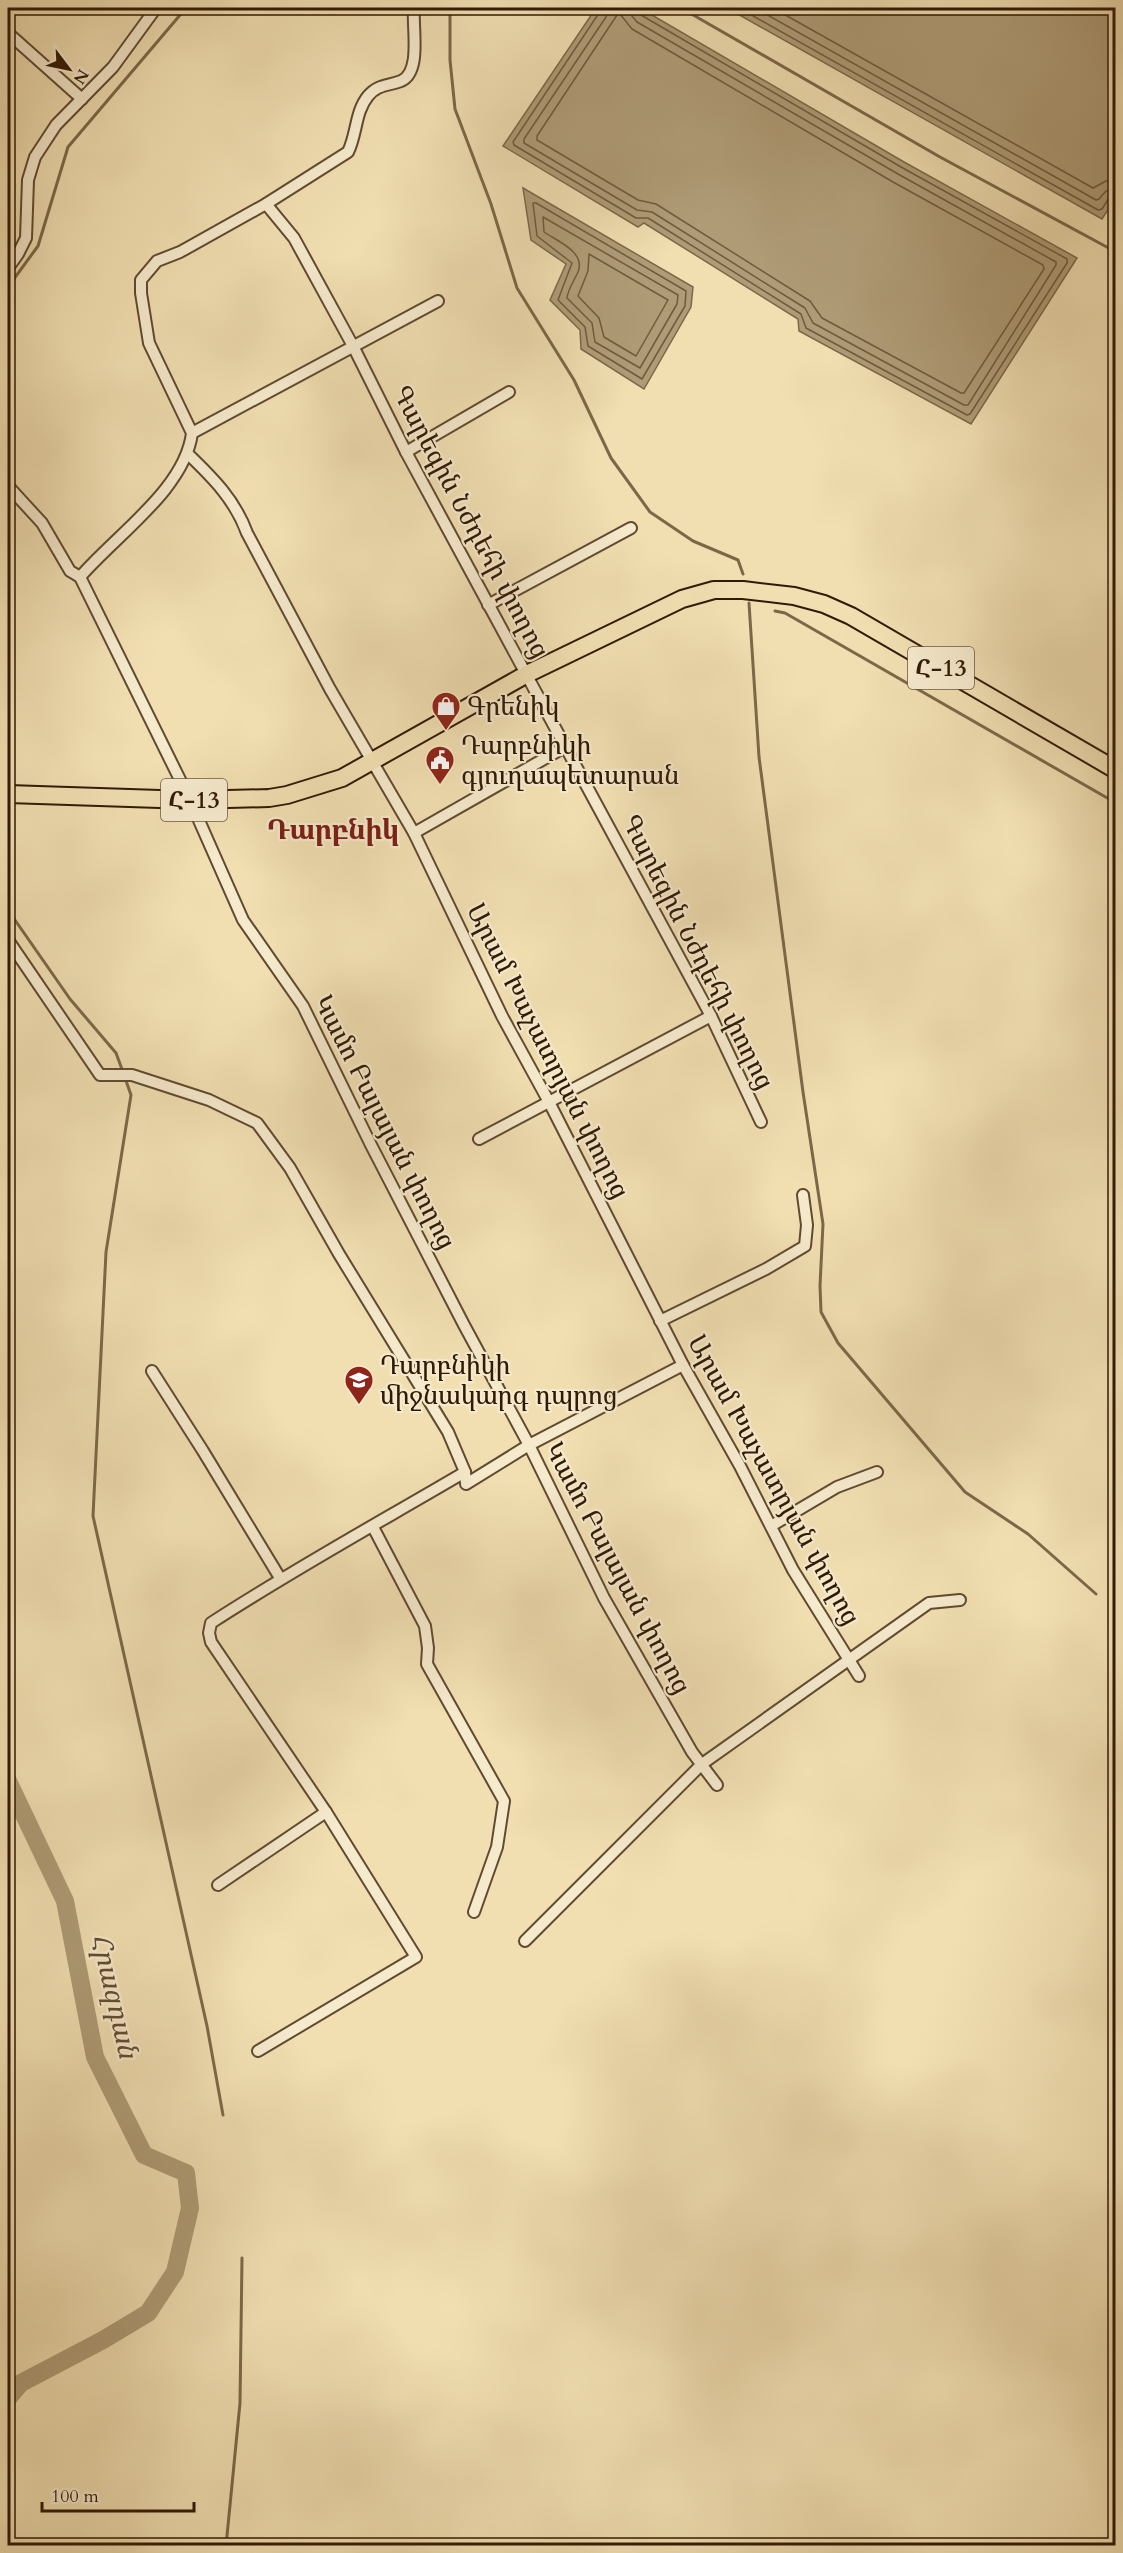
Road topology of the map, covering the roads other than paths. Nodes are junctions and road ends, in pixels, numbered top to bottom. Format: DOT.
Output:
graph roads {
  1 [pos="156,8"];
  2 [pos="414,8"];
  3 [pos="8,33"];
  4 [pos="82,99"];
  5 [pos="266,204"];
  6 [pos="8,268"];
  7 [pos="438,302"];
  8 [pos="353,346"];
  9 [pos="510,392"];
  10 [pos="192,433"];
  11 [pos="406,452"];
  12 [pos="188,454"];
  13 [pos="8,486"];
  14 [pos="631,528"];
  15 [pos="81,577"];
  16 [pos="488,605"];
  17 [pos="527,674"];
  18 [pos="565,747"];
  19 [pos="373,761"];
  20 [pos="1112,767"];
  21 [pos="8,795"];
  22 [pos="190,800"];
  23 [pos="414,833"];
  24 [pos="8,939"];
  25 [pos="711,1016"];
  26 [pos="549,1102"];
  27 [pos="761,1122"];
  28 [pos="479,1139"];
  29 [pos="803,1195"];
  30 [pos="660,1321"];
  31 [pos="683,1365"];
  32 [pos="152,1371"];
  33 [pos="529,1445"];
  34 [pos="465,1472"];
  35 [pos="877,1472"];
  36 [pos="771,1526"];
  37 [pos="373,1527"];
  38 [pos="280,1578"];
  39 [pos="960,1600"];
  40 [pos="850,1659"];
  41 [pos="859,1676"];
  42 [pos="702,1764"];
  43 [pos="717,1785"];
  44 [pos="326,1812"];
  45 [pos="218,1884"];
  46 [pos="474,1912"];
  47 [pos="525,1941"];
  48 [pos="258,2051"];
  1 -- 4 [label="street"];
  2 -- 5 [label="street"];
  3 -- 4 [label="street"];
  4 -- 6 [label="street"];
  5 -- 8 [label="street, Գարեգին Նժդեհի փողոց"];
  5 -- 10 [label="street"];
  7 -- 8 [label="street"];
  8 -- 10 [label="street"];
  8 -- 11 [label="street, Գարեգին Նժդեհի փողոց"];
  9 -- 11 [label="street"];
  10 -- 12 [label="street"];
  11 -- 16 [label="street, Գարեգին Նժդեհի փողոց"];
  12 -- 15 [label="street"];
  12 -- 19 [label="street, Արամ Խաչատրյան փողոց"];
  13 -- 15 [label="street, Կամո Բալայան փողոց"];
  14 -- 16 [label="street"];
  15 -- 22 [label="street, Կամո Բալայան փողոց"];
  16 -- 17 [label="street, Գարեգին Նժդեհի փողոց"];
  17 -- 18 [label="street, Գարեգին Նժդեհի փողոց"];
  17 -- 19 [label="main road, Հ-13"];
  17 -- 20 [label="main road, Հ-13"];
  18 -- 23 [label="street"];
  18 -- 25 [label="street, Գարեգին Նժդեհի փողոց"];
  19 -- 22 [label="main road, Հ-13"];
  19 -- 23 [label="street, Արամ Խաչատրյան փողոց"];
  21 -- 22 [label="main road, Հ-13"];
  22 -- 33 [label="street, Կամո Բալայան փողոց"];
  23 -- 26 [label="street, Արամ Խաչատրյան փողոց"];
  24 -- 34 [label="street"];
  25 -- 26 [label="street"];
  25 -- 27 [label="street, Գարեգին Նժդեհի փողոց"];
  26 -- 28 [label="street"];
  26 -- 30 [label="street, Արամ Խաչատրյան փողոց"];
  29 -- 30 [label="street"];
  30 -- 31 [label="street, Արամ Խաչատրյան փողոց"];
  31 -- 33 [label="street"];
  31 -- 36 [label="street, Արամ Խաչատրյան փողոց"];
  32 -- 38 [label="street"];
  33 -- 34 [label="street"];
  33 -- 42 [label="street, Կամո Բալայան փողոց"];
  34 -- 37 [label="street"];
  35 -- 36 [label="street"];
  36 -- 40 [label="street, Արամ Խաչատրյան փողոց"];
  37 -- 38 [label="street"];
  37 -- 46 [label="street"];
  38 -- 44 [label="street"];
  39 -- 40 [label="street"];
  40 -- 41 [label="street, Արամ Խաչատրյան փողոց"];
  40 -- 42 [label="street"];
  42 -- 43 [label="street, Կամո Բալայան փողոց"];
  42 -- 47 [label="street"];
  44 -- 45 [label="street"];
  44 -- 48 [label="street"];
}
